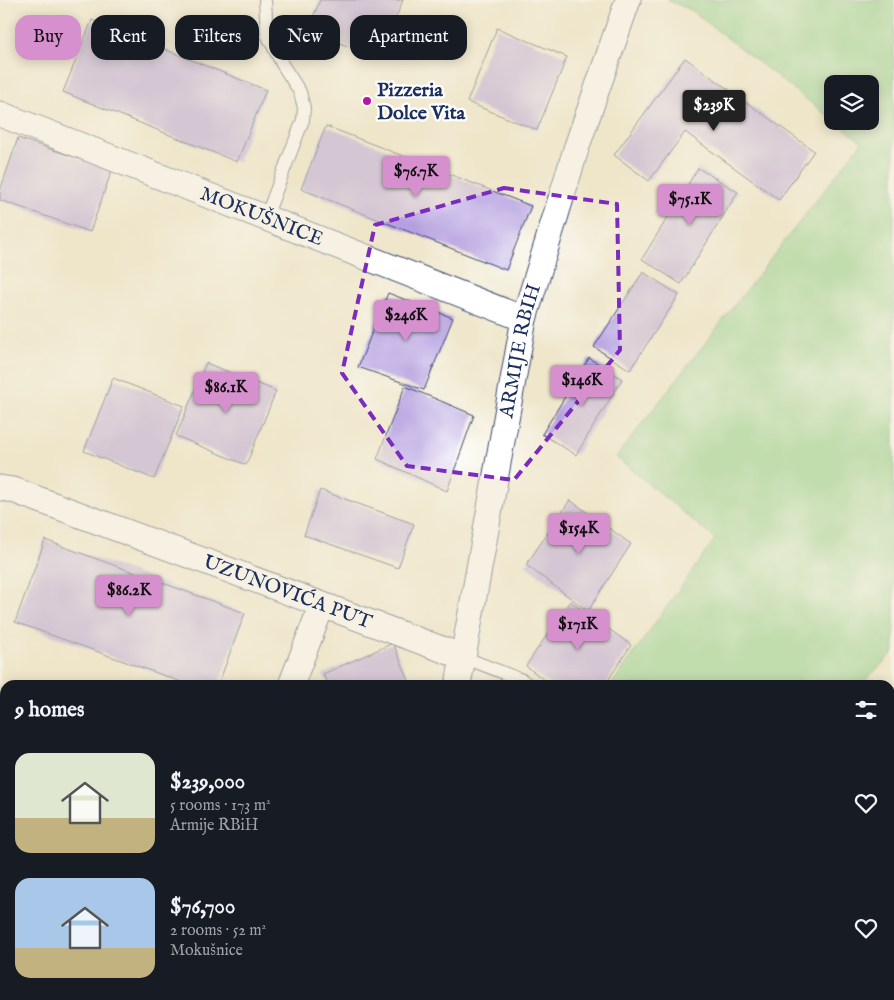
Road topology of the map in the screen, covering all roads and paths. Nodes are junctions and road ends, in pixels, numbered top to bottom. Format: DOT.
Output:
graph roads {
  1 [pos="265,0"];
  2 [pos="628,0"];
  3 [pos="637,0"];
  4 [pos="619,27"];
  5 [pos="0,114"];
  6 [pos="266,218"];
  7 [pos="524,319"];
  8 [pos="0,488"];
  9 [pos="322,604"];
  10 [pos="463,657"];
  11 [pos="293,680"];
  12 [pos="459,680"];
  13 [pos="522,680"];
  1 -- 6 [label="lane"];
  2 -- 4 [label="street, ARMIJE RBIH"];
  3 -- 4 [label="street, ARMIJE RBIH"];
  4 -- 7 [label="street, ARMIJE RBIH"];
  5 -- 6 [label="street, MOKUŠNICE"];
  6 -- 7 [label="street, MOKUŠNICE"];
  7 -- 10 [label="street, ARMIJE RBIH"];
  8 -- 9 [label="street, UZUNOVIĆA PUT"];
  9 -- 10 [label="street, UZUNOVIĆA PUT"];
  9 -- 11 [label="street"];
  10 -- 12 [label="street, ARMIJE RBIH"];
  10 -- 13 [label="lane"];
}
